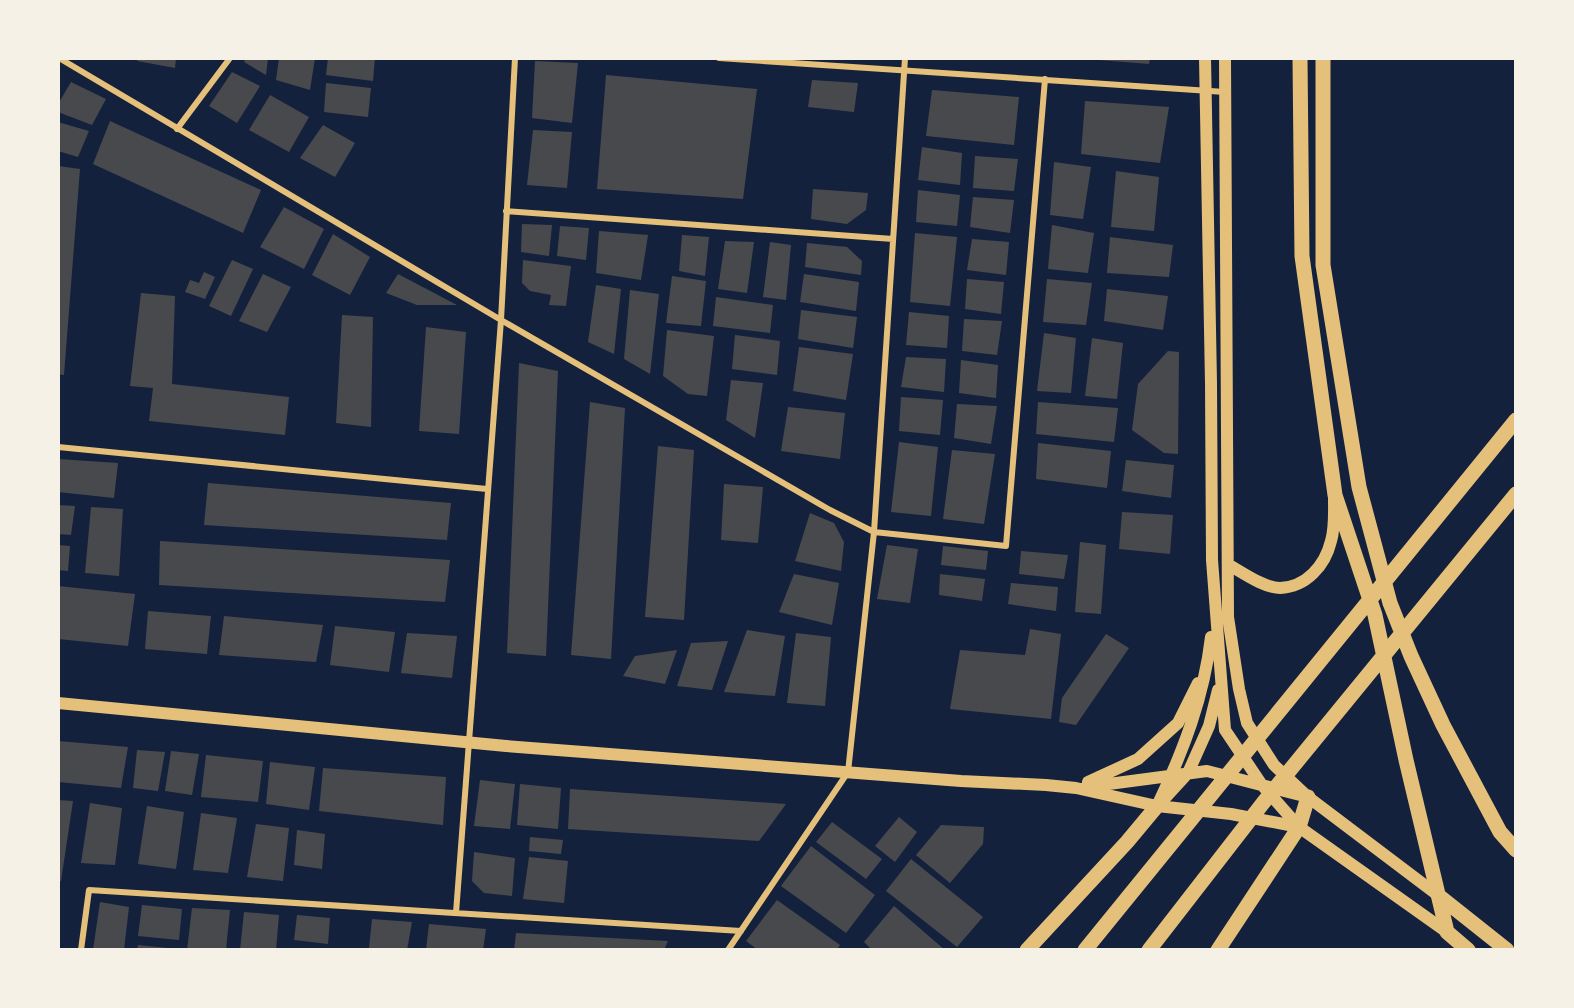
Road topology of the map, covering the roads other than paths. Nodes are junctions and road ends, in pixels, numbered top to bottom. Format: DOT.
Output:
graph roads {
  1 [pos="59,58"];
  2 [pos="230,58"];
  3 [pos="514,58"];
  4 [pos="719,58"];
  5 [pos="905,58"];
  6 [pos="1205,58"];
  7 [pos="1225,58"];
  8 [pos="1300,58"];
  9 [pos="1323,58"];
  10 [pos="904,72"];
  11 [pos="1045,79"];
  12 [pos="1206,91"];
  13 [pos="1225,93"];
  14 [pos="177,129"];
  15 [pos="506,211"];
  16 [pos="893,239"];
  17 [pos="501,320"];
  18 [pos="1515,420"];
  19 [pos="58,447"];
  20 [pos="487,489"];
  21 [pos="1515,494"];
  22 [pos="1335,495"];
  23 [pos="874,532"];
  24 [pos="1229,564"];
  25 [pos="1214,612"];
  26 [pos="1233,641"];
  27 [pos="1208,663"];
  28 [pos="1220,681"];
  29 [pos="58,703"];
  30 [pos="470,742"];
  31 [pos="848,772"];
  32 [pos="1188,773"];
  33 [pos="1171,775"];
  34 [pos="1262,785"];
  35 [pos="1076,788"];
  36 [pos="1308,797"];
  37 [pos="1157,806"];
  38 [pos="1299,827"];
  39 [pos="1515,850"];
  40 [pos="1439,896"];
  41 [pos="456,913"];
  42 [pos="741,931"];
  43 [pos="1447,932"];
  44 [pos="81,950"];
  45 [pos="728,950"];
  46 [pos="1027,950"];
  47 [pos="1085,950"];
  48 [pos="1149,950"];
  49 [pos="1218,950"];
  50 [pos="1468,950"];
  51 [pos="1507,950"];
  1 -- 14 [label="street"];
  2 -- 14 [label="street"];
  3 -- 15 [label="street"];
  4 -- 10 [label="street"];
  5 -- 10 [label="street"];
  6 -- 12 [label="main road"];
  7 -- 13 [label="main road"];
  8 -- 22 [label="main road"];
  9 -- 39 [label="main road"];
  10 -- 11 [label="street"];
  10 -- 16 [label="street"];
  11 -- 12 [label="street"];
  11 -- 23 [label="street"];
  12 -- 13 [label="street"];
  12 -- 25 [label="main road"];
  13 -- 24 [label="main road"];
  14 -- 17 [label="street"];
  15 -- 16 [label="street"];
  15 -- 17 [label="street"];
  16 -- 23 [label="street"];
  17 -- 20 [label="street"];
  17 -- 23 [label="street"];
  18 -- 47 [label="main road"];
  19 -- 20 [label="street"];
  20 -- 30 [label="street"];
  21 -- 48 [label="main road"];
  22 -- 24 [label="main road"];
  22 -- 40 [label="main road"];
  23 -- 31 [label="street"];
  24 -- 26 [label="main road"];
  25 -- 27 [label="main road"];
  25 -- 28 [label="main road"];
  26 -- 28 [label="main road"];
  26 -- 36 [label="main road"];
  27 -- 33 [label="main road"];
  27 -- 35 [label="main road"];
  28 -- 32 [label="main road"];
  28 -- 34 [label="main road"];
  29 -- 30 [label="main road"];
  30 -- 31 [label="main road"];
  30 -- 41 [label="street"];
  31 -- 35 [label="main road"];
  31 -- 42 [label="street"];
  32 -- 33 [label="main road"];
  32 -- 34 [label="main road"];
  32 -- 37 [label="main road"];
  33 -- 35 [label="main road"];
  33 -- 37 [label="main road"];
  34 -- 36 [label="main road"];
  34 -- 38 [label="main road"];
  35 -- 37 [label="main road"];
  36 -- 38 [label="main road"];
  36 -- 40 [label="main road"];
  37 -- 38 [label="main road"];
  37 -- 46 [label="main road"];
  38 -- 43 [label="main road"];
  38 -- 49 [label="main road"];
  40 -- 43 [label="main road"];
  40 -- 51 [label="main road"];
  41 -- 42 [label="street"];
  41 -- 44 [label="street"];
  42 -- 45 [label="street"];
  43 -- 50 [label="main road"];
}
